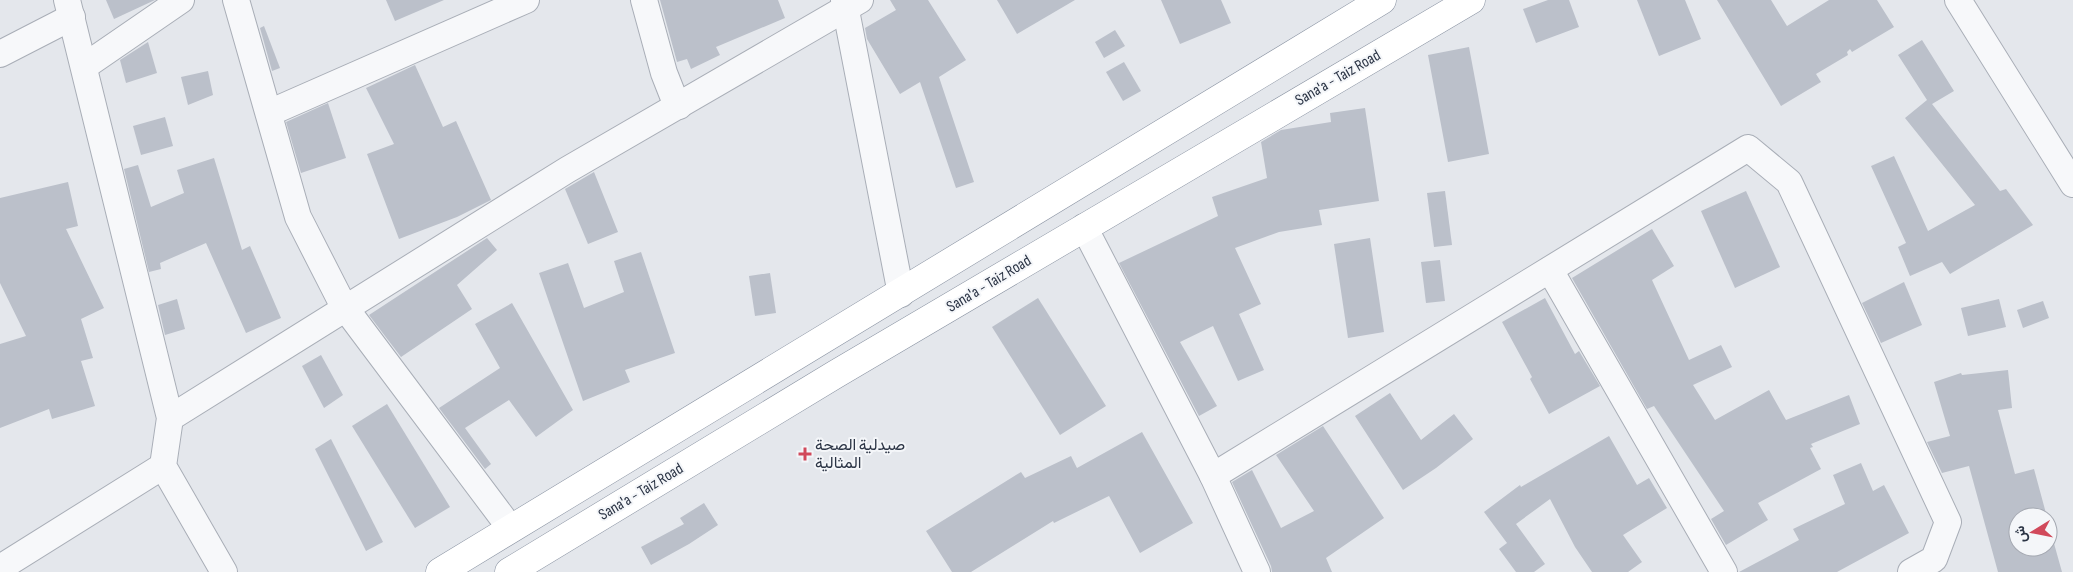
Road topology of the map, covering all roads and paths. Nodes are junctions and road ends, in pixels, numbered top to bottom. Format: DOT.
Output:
graph roads {
  1 [pos="181,0"];
  2 [pos="236,0"];
  3 [pos="526,0"];
  4 [pos="644,0"];
  5 [pos="1382,0"];
  6 [pos="1472,0"];
  7 [pos="1958,0"];
  8 [pos="850,3"];
  9 [pos="70,9"];
  10 [pos="0,54"];
  11 [pos="85,66"];
  12 [pos="678,106"];
  13 [pos="268,113"];
  14 [pos="2073,184"];
  15 [pos="1084,227"];
  16 [pos="1550,270"];
  17 [pos="901,294"];
  18 [pos="345,309"];
  19 [pos="170,418"];
  20 [pos="164,466"];
  21 [pos="1213,476"];
  22 [pos="582,484"];
  23 [pos="600,518"];
  24 [pos="511,529"];
  25 [pos="0,568"];
  26 [pos="224,572"];
  27 [pos="440,572"];
  28 [pos="509,572"];
  29 [pos="1257,572"];
  30 [pos="1724,572"];
  31 [pos="1911,572"];
  1 -- 11 [label="street"];
  2 -- 13 [label="street"];
  3 -- 13 [label="street"];
  4 -- 12 [label="street"];
  5 -- 17 [label="highway"];
  6 -- 15 [label="highway, Sana'a - Taiz Road"];
  7 -- 14 [label="street"];
  8 -- 12 [label="street"];
  8 -- 17 [label="street"];
  9 -- 10 [label="street"];
  9 -- 11 [label="street"];
  11 -- 19 [label="street"];
  12 -- 18 [label="street"];
  13 -- 18 [label="street"];
  15 -- 21 [label="street"];
  15 -- 23 [label="highway, Sana'a - Taiz Road"];
  16 -- 21 [label="street"];
  16 -- 30 [label="street"];
  16 -- 31 [label="street"];
  17 -- 22 [label="highway"];
  18 -- 19 [label="street"];
  18 -- 24 [label="street"];
  19 -- 20 [label="street"];
  20 -- 25 [label="street"];
  20 -- 26 [label="street"];
  21 -- 29 [label="street"];
  22 -- 23 [label="highway"];
  22 -- 24 [label="highway"];
  23 -- 28 [label="highway, Sana'a - Taiz Road"];
  24 -- 27 [label="highway"];
}
